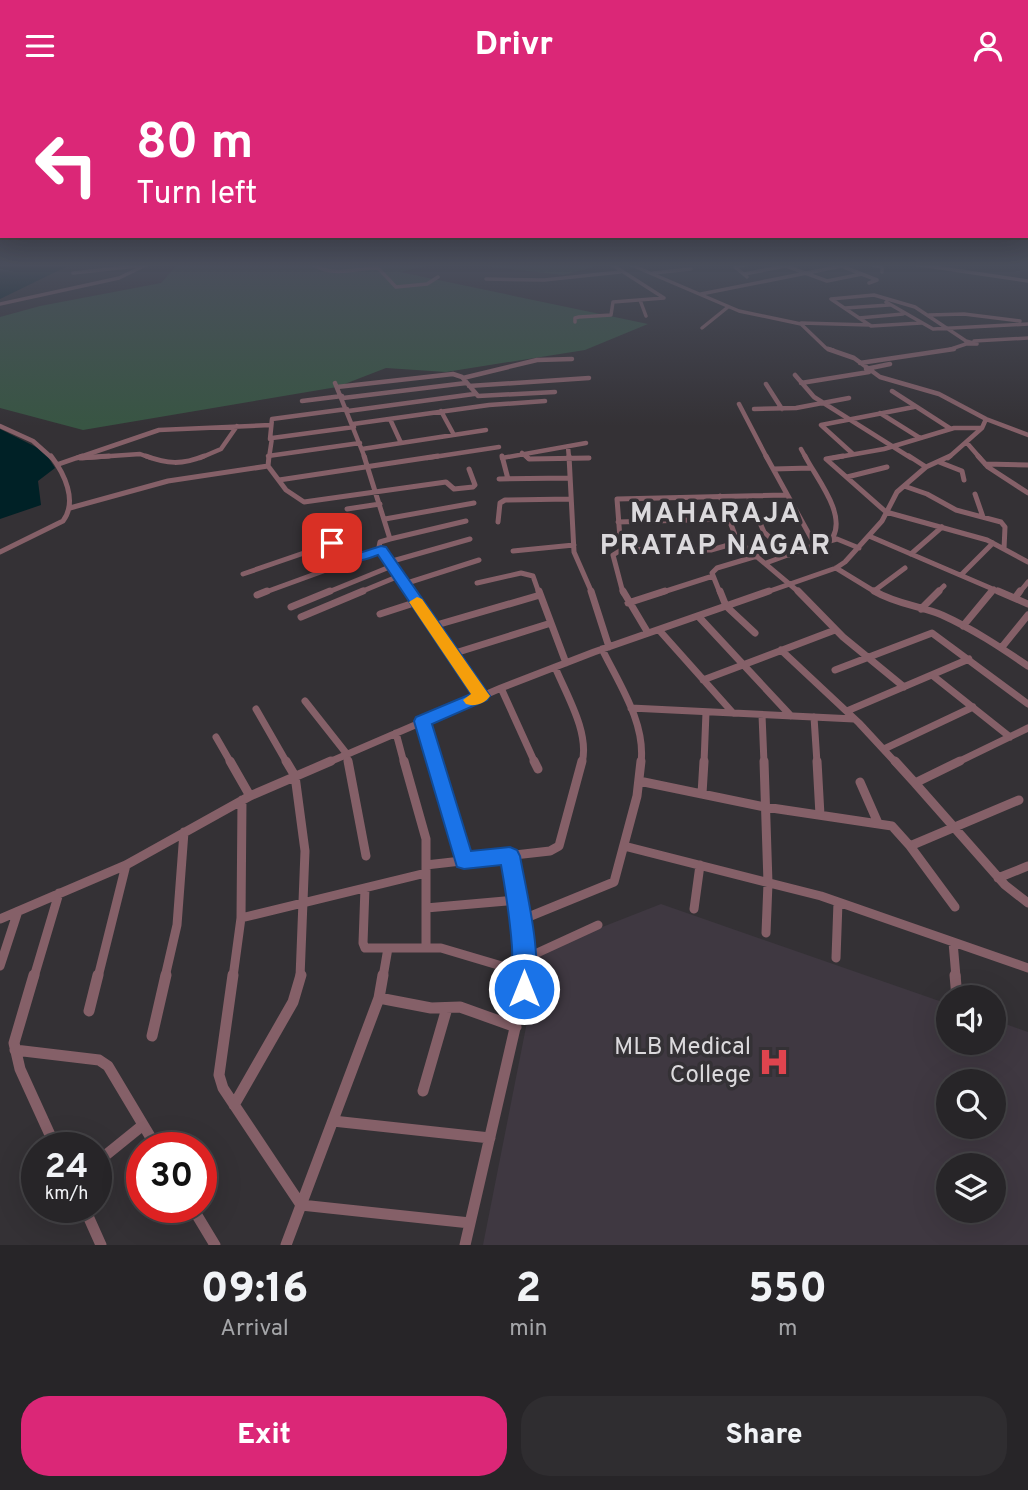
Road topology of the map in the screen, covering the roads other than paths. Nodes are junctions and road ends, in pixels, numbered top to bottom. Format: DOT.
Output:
graph roads {
  1 [pos="576,318"];
  2 [pos="715,318"];
  3 [pos="769,318"];
  4 [pos="859,318"];
  5 [pos="911,318"];
  6 [pos="933,318"];
  7 [pos="973,318"];
  8 [pos="993,318"];
  9 [pos="575,322"];
  10 [pos="797,323"];
  11 [pos="920,323"];
  12 [pos="1028,323"];
  13 [pos="870,325"];
  14 [pos="986,327"];
  15 [pos="702,328"];
  16 [pos="948,329"];
  17 [pos="1027,340"];
  18 [pos="966,342"];
  19 [pos="974,344"];
  20 [pos="954,351"];
  21 [pos="572,359"];
  22 [pos="904,359"];
  23 [pos="860,363"];
  24 [pos="868,370"];
  25 [pos="795,375"];
  26 [pos="417,377"];
  27 [pos="589,377"];
  28 [pos="466,382"];
  29 [pos="801,383"];
  30 [pos="766,384"];
  31 [pos="422,388"];
  32 [pos="892,391"];
  33 [pos="555,392"];
  34 [pos="474,394"];
  35 [pos="342,397"];
  36 [pos="849,398"];
  37 [pos="429,400"];
  38 [pos="302,401"];
  39 [pos="545,401"];
  40 [pos="739,404"];
  41 [pos="824,404"];
  42 [pos="914,407"];
  43 [pos="754,409"];
  44 [pos="782,409"];
  45 [pos="347,410"];
  46 [pos="441,411"];
  47 [pos="880,413"];
  48 [pos="293,416"];
  49 [pos="390,419"];
  50 [pos="847,419"];
  51 [pos="986,419"];
  52 [pos="270,425"];
  53 [pos="0,426"];
  54 [pos="237,426"];
  55 [pos="354,426"];
  56 [pos="982,428"];
  57 [pos="951,429"];
  58 [pos="486,430"];
  59 [pos="296,434"];
  60 [pos="454,435"];
  61 [pos="1028,435"];
  62 [pos="920,438"];
  63 [pos="271,439"];
  64 [pos="401,443"];
  65 [pos="586,443"];
  66 [pos="967,443"];
  67 [pos="361,446"];
  68 [pos="499,447"];
  69 [pos="568,447"];
  70 [pos="891,447"];
  71 [pos="801,449"];
  72 [pos="522,453"];
  73 [pos="853,454"];
  74 [pos="268,456"];
  75 [pos="568,458"];
  76 [pos="589,458"];
  77 [pos="72,459"];
  78 [pos="938,461"];
  79 [pos="59,464"];
  80 [pos="985,464"];
  81 [pos="1028,465"];
  82 [pos="268,466"];
  83 [pos="369,467"];
  84 [pos="887,467"];
  85 [pos="926,467"];
  86 [pos="811,468"];
  87 [pos="773,469"];
  88 [pos="469,470"];
  89 [pos="847,477"];
  90 [pos="569,478"];
  91 [pos="499,479"];
  92 [pos="508,479"];
  93 [pos="279,480"];
  94 [pos="964,480"];
  95 [pos="904,486"];
  96 [pos="377,492"];
  97 [pos="1028,493"];
  98 [pos="975,494"];
  99 [pos="786,495"];
  100 [pos="720,496"];
  101 [pos="748,496"];
  102 [pos="571,499"];
  103 [pos="474,503"];
  104 [pos="380,504"];
  105 [pos="70,508"];
  106 [pos="347,509"];
  107 [pos="886,512"];
  108 [pos="983,517"];
  109 [pos="385,519"];
  110 [pos="727,519"];
  111 [pos="466,521"];
  112 [pos="498,522"];
  113 [pos="618,522"];
  114 [pos="942,527"];
  115 [pos="869,536"];
  116 [pos="833,537"];
  117 [pos="620,538"];
  118 [pos="390,539"];
  119 [pos="470,539"];
  120 [pos="739,541"];
  121 [pos="993,543"];
  122 [pos="574,545"];
  123 [pos="815,545"];
  124 [pos="859,548"];
  125 [pos="654,549"];
  126 [pos="1004,549"];
  127 [pos="381,550"];
  128 [pos="695,550"];
  129 [pos="513,551"];
  130 [pos="0,552"];
  131 [pos="911,554"];
  132 [pos="789,555"];
  133 [pos="757,556"];
  134 [pos="356,559"];
  135 [pos="479,560"];
  136 [pos="1028,562"];
  137 [pos="766,563"];
  138 [pos="391,564"];
  139 [pos="835,568"];
  140 [pos="905,569"];
  141 [pos="243,574"];
  142 [pos="961,575"];
  143 [pos="399,576"];
  144 [pos="713,576"];
  145 [pos="1028,582"];
  146 [pos="477,583"];
  147 [pos="404,584"];
  148 [pos="792,585"];
  149 [pos="944,586"];
  150 [pos="994,589"];
  151 [pos="874,591"];
  152 [pos="257,594"];
  153 [pos="540,595"];
  154 [pos="1015,598"];
  155 [pos="417,603"];
  156 [pos="628,603"];
  157 [pos="1028,604"];
  158 [pos="726,606"];
  159 [pos="291,607"];
  160 [pos="920,609"];
  161 [pos="380,614"];
  162 [pos="1028,615"];
  163 [pos="698,616"];
  164 [pos="301,617"];
  165 [pos="551,623"];
  166 [pos="963,625"];
  167 [pos="433,626"];
  168 [pos="659,629"];
  169 [pos="835,630"];
  170 [pos="648,633"];
  171 [pos="755,633"];
  172 [pos="1002,647"];
  173 [pos="606,648"];
  174 [pos="781,650"];
  175 [pos="452,654"];
  176 [pos="868,657"];
  177 [pos="969,659"];
  178 [pos="566,663"];
  179 [pos="743,664"];
  180 [pos="1028,666"];
  181 [pos="555,667"];
  182 [pos="835,670"];
  183 [pos="932,675"];
  184 [pos="703,680"];
  185 [pos="904,687"];
  186 [pos="501,688"];
  187 [pos="481,696"];
  188 [pos="304,701"];
  189 [pos="1028,704"];
  190 [pos="973,707"];
  191 [pos="631,708"];
  192 [pos="256,709"];
  193 [pos="847,711"];
  194 [pos="706,712"];
  195 [pos="733,713"];
  196 [pos="762,715"];
  197 [pos="791,716"];
  198 [pos="814,717"];
  199 [pos="855,719"];
  200 [pos="422,721"];
  201 [pos="1028,728"];
  202 [pos="396,733"];
  203 [pos="216,737"];
  204 [pos="1010,737"];
  205 [pos="884,750"];
  206 [pos="346,753"];
  207 [pos="538,769"];
  208 [pos="295,776"];
  209 [pos="639,781"];
  210 [pos="860,782"];
  211 [pos="915,783"];
  212 [pos="702,794"];
  213 [pos="246,798"];
  214 [pos="1019,800"];
  215 [pos="765,807"];
  216 [pos="820,815"];
  217 [pos="878,823"];
  218 [pos="954,827"];
  219 [pos="184,832"];
  220 [pos="624,846"];
  221 [pos="910,846"];
  222 [pos="366,856"];
  223 [pos="510,856"];
  224 [pos="464,860"];
  225 [pos="126,865"];
  226 [pos="700,865"];
  227 [pos="1028,866"];
  228 [pos="426,869"];
  229 [pos="998,878"];
  230 [pos="768,883"];
  231 [pos="365,888"];
  232 [pos="59,893"];
  233 [pos="517,900"];
  234 [pos="838,902"];
  235 [pos="303,903"];
  236 [pos="1028,903"];
  237 [pos="955,907"];
  238 [pos="426,908"];
  239 [pos="694,909"];
  240 [pos="18,911"];
  241 [pos="241,918"];
  242 [pos="0,919"];
  243 [pos="521,919"];
  244 [pos="597,925"];
  245 [pos="766,933"];
  246 [pos="953,942"];
  247 [pos="426,946"];
  248 [pos="388,948"];
  249 [pos="836,958"];
  250 [pos="524,959"];
  251 [pos="0,966"];
  252 [pos="1028,968"];
  253 [pos="526,973"];
  254 [pos="956,985"];
  255 [pos="379,998"];
  256 [pos="447,1008"];
  257 [pos="89,1011"];
  258 [pos="516,1027"];
  259 [pos="152,1036"];
  260 [pos="15,1050"];
  261 [pos="423,1091"];
  262 [pos="234,1105"];
  263 [pos="333,1121"];
  264 [pos="143,1125"];
  265 [pos="49,1132"];
  266 [pos="147,1132"];
  267 [pos="490,1137"];
  268 [pos="112,1150"];
  269 [pos="301,1205"];
  270 [pos="92,1223"];
  271 [pos="202,1223"];
  272 [pos="470,1223"];
  273 [pos="102,1245"];
  274 [pos="215,1245"];
  275 [pos="286,1245"];
  276 [pos="465,1245"];
  1 -- 9 [label="street"];
  2 -- 15 [label="street"];
  3 -- 10 [label="street"];
  4 -- 13 [label="street"];
  5 -- 11 [label="street"];
  6 -- 16 [label="street"];
  7 -- 14 [label="street"];
  8 -- 12 [label="street"];
  10 -- 13 [label="street"];
  10 -- 23 [label="street"];
  11 -- 13 [label="street"];
  11 -- 16 [label="street"];
  12 -- 14 [label="street"];
  14 -- 16 [label="street"];
  16 -- 18 [label="street"];
  17 -- 19 [label="street"];
  18 -- 19 [label="street"];
  18 -- 20 [label="street"];
  19 -- 20 [label="street"];
  20 -- 22 [label="street"];
  21 -- 28 [label="street"];
  22 -- 23 [label="street"];
  22 -- 24 [label="street"];
  23 -- 24 [label="street"];
  24 -- 29 [label="street"];
  24 -- 51 [label="street"];
  25 -- 29 [label="street"];
  26 -- 28 [label="street"];
  26 -- 31 [label="street"];
  26 -- 35 [label="street"];
  27 -- 28 [label="street"];
  28 -- 31 [label="street"];
  28 -- 34 [label="street"];
  29 -- 41 [label="street"];
  30 -- 44 [label="street"];
  31 -- 35 [label="street"];
  31 -- 37 [label="street"];
  32 -- 42 [label="street"];
  33 -- 34 [label="street"];
  34 -- 37 [label="street"];
  35 -- 38 [label="street"];
  35 -- 45 [label="street"];
  36 -- 41 [label="street"];
  37 -- 45 [label="street"];
  39 -- 46 [label="street"];
  40 -- 87 [label="street"];
  41 -- 44 [label="street"];
  41 -- 50 [label="street"];
  42 -- 47 [label="street"];
  42 -- 57 [label="street"];
  43 -- 44 [label="street"];
  45 -- 48 [label="street"];
  45 -- 55 [label="street"];
  46 -- 49 [label="street"];
  46 -- 60 [label="street"];
  47 -- 50 [label="street"];
  47 -- 62 [label="street"];
  48 -- 52 [label="street"];
  48 -- 59 [label="street"];
  49 -- 55 [label="street"];
  49 -- 64 [label="street"];
  50 -- 70 [label="street"];
  50 -- 73 [label="street"];
  51 -- 56 [label="street"];
  51 -- 61 [label="street"];
  52 -- 54 [label="street"];
  52 -- 63 [label="street"];
  53 -- 79 [label="street"];
  54 -- 77 [label="street"];
  54 -- 77 [label="street"];
  55 -- 59 [label="street"];
  55 -- 67 [label="street"];
  56 -- 57 [label="street"];
  56 -- 66 [label="street"];
  57 -- 62 [label="street"];
  58 -- 60 [label="street"];
  59 -- 63 [label="street"];
  60 -- 64 [label="street"];
  62 -- 70 [label="street"];
  63 -- 74 [label="street"];
  64 -- 67 [label="street"];
  65 -- 69 [label="street"];
  66 -- 78 [label="street"];
  66 -- 80 [label="street"];
  67 -- 74 [label="street"];
  67 -- 83 [label="street"];
  68 -- 83 [label="street"];
  69 -- 72 [label="street"];
  69 -- 75 [label="street"];
  70 -- 73 [label="street"];
  70 -- 85 [label="street"];
  71 -- 86 [label="street"];
  72 -- 75 [label="street"];
  72 -- 92 [label="street"];
  73 -- 89 [label="street"];
  74 -- 82 [label="street"];
  75 -- 76 [label="street"];
  75 -- 90 [label="street"];
  77 -- 79 [label="street"];
  78 -- 85 [label="street"];
  78 -- 94 [label="street"];
  79 -- 105 [label="street"];
  80 -- 81 [label="street"];
  80 -- 97 [label="street"];
  82 -- 93 [label="street"];
  82 -- 105 [label="street"];
  83 -- 93 [label="street"];
  83 -- 96 [label="street"];
  84 -- 89 [label="street"];
  85 -- 95 [label="street"];
  86 -- 87 [label="street"];
  86 -- 116 [label="street"];
  87 -- 99 [label="street"];
  88 -- 96 [label="street"];
  89 -- 107 [label="street"];
  90 -- 92 [label="street"];
  90 -- 102 [label="street"];
  91 -- 92 [label="street"];
  93 -- 96 [label="street"];
  95 -- 107 [label="street"];
  95 -- 108 [label="street"];
  96 -- 104 [label="street"];
  98 -- 108 [label="street"];
  99 -- 101 [label="street"];
  99 -- 123 [label="street"];
  100 -- 101 [label="street"];
  100 -- 110 [label="street"];
  100 -- 113 [label="street"];
  101 -- 132 [label="street"];
  102 -- 112 [label="street"];
  102 -- 122 [label="street"];
  103 -- 109 [label="street"];
  104 -- 106 [label="street"];
  104 -- 109 [label="street"];
  105 -- 130 [label="street"];
  107 -- 114 [label="street"];
  107 -- 115 [label="street"];
  108 -- 126 [label="street"];
  109 -- 118 [label="street"];
  110 -- 113 [label="street"];
  110 -- 120 [label="street"];
  111 -- 118 [label="street"];
  113 -- 117 [label="street"];
  114 -- 121 [label="street"];
  114 -- 131 [label="street"];
  115 -- 124 [label="street"];
  115 -- 131 [label="street"];
  116 -- 123 [label="street"];
  116 -- 124 [label="street"];
  118 -- 127 [label="street"];
  119 -- 138 [label="street"];
  120 -- 128 [label="street"];
  120 -- 133 [label="street"];
  121 -- 126 [label="street"];
  121 -- 142 [label="street"];
  122 -- 129 [label="street"];
  122 -- 173 [label="street"];
  123 -- 132 [label="street"];
  124 -- 139 [label="street"];
  125 -- 156 [label="street"];
  126 -- 136 [label="street"];
  127 -- 134 [label="street"];
  127 -- 138 [label="street"];
  131 -- 142 [label="street"];
  132 -- 137 [label="street"];
  133 -- 137 [label="street"];
  133 -- 144 [label="street"];
  134 -- 141 [label="street"];
  134 -- 152 [label="street"];
  135 -- 147 [label="street"];
  137 -- 148 [label="street"];
  138 -- 143 [label="street"];
  138 -- 159 [label="street"];
  139 -- 148 [label="street"];
  139 -- 151 [label="street"];
  140 -- 151 [label="street"];
  142 -- 150 [label="street"];
  143 -- 147 [label="street"];
  143 -- 164 [label="street"];
  144 -- 156 [label="street"];
  144 -- 158 [label="street"];
  145 -- 154 [label="street"];
  146 -- 153 [label="street"];
  147 -- 155 [label="street"];
  148 -- 158 [label="street"];
  148 -- 169 [label="street"];
  149 -- 160 [label="street"];
  150 -- 154 [label="street"];
  150 -- 166 [label="street"];
  151 -- 160 [label="street"];
  153 -- 165 [label="street"];
  153 -- 167 [label="street"];
  154 -- 157 [label="street"];
  155 -- 161 [label="street"];
  155 -- 167 [label="street"];
  156 -- 170 [label="street"];
  158 -- 163 [label="street"];
  158 -- 171 [label="street"];
  160 -- 166 [label="street"];
  162 -- 172 [label="street"];
  163 -- 168 [label="street"];
  163 -- 179 [label="street"];
  165 -- 175 [label="street"];
  165 -- 178 [label="street"];
  166 -- 172 [label="street"];
  167 -- 175 [label="street"];
  168 -- 170 [label="street"];
  168 -- 184 [label="street"];
  169 -- 174 [label="street"];
  169 -- 176 [label="street"];
  170 -- 173 [label="street"];
  172 -- 180 [label="street"];
  173 -- 178 [label="street"];
  173 -- 191 [label="street"];
  174 -- 179 [label="street"];
  174 -- 193 [label="street"];
  175 -- 187 [label="street"];
  176 -- 177 [label="street"];
  176 -- 182 [label="street"];
  176 -- 185 [label="street"];
  177 -- 183 [label="street"];
  177 -- 189 [label="street"];
  178 -- 181 [label="street"];
  179 -- 184 [label="street"];
  179 -- 197 [label="street"];
  181 -- 186 [label="street"];
  181 -- 223 [label="street"];
  183 -- 185 [label="street"];
  183 -- 190 [label="street"];
  184 -- 195 [label="street"];
  185 -- 193 [label="street"];
  186 -- 187 [label="street"];
  186 -- 207 [label="street"];
  187 -- 200 [label="street"];
  188 -- 206 [label="street"];
  190 -- 204 [label="street"];
  190 -- 205 [label="street"];
  191 -- 194 [label="street"];
  191 -- 209 [label="street"];
  192 -- 208 [label="street"];
  193 -- 199 [label="street"];
  194 -- 195 [label="street"];
  194 -- 212 [label="street"];
  195 -- 196 [label="street"];
  196 -- 197 [label="street"];
  196 -- 215 [label="street"];
  197 -- 198 [label="street"];
  198 -- 199 [label="street"];
  198 -- 216 [label="street"];
  199 -- 205 [label="street"];
  200 -- 202 [label="street"];
  200 -- 224 [label="street"];
  201 -- 204 [label="street"];
  202 -- 206 [label="street"];
  202 -- 228 [label="street"];
  203 -- 213 [label="street"];
  204 -- 211 [label="street"];
  205 -- 211 [label="street"];
  206 -- 208 [label="street"];
  206 -- 222 [label="street"];
  208 -- 213 [label="street"];
  208 -- 235 [label="street"];
  209 -- 212 [label="street"];
  209 -- 220 [label="street"];
  210 -- 217 [label="street"];
  211 -- 218 [label="street"];
  212 -- 215 [label="street"];
  213 -- 219 [label="street"];
  213 -- 241 [label="street"];
  214 -- 218 [label="street"];
  215 -- 216 [label="street"];
  215 -- 230 [label="street"];
  216 -- 217 [label="street"];
  217 -- 221 [label="street"];
  218 -- 221 [label="street"];
  218 -- 229 [label="street"];
  219 -- 225 [label="street"];
  219 -- 259 [label="street"];
  220 -- 226 [label="street"];
  220 -- 243 [label="street"];
  221 -- 237 [label="street"];
  223 -- 224 [label="street"];
  223 -- 233 [label="street"];
  224 -- 228 [label="street"];
  225 -- 232 [label="street"];
  225 -- 257 [label="street"];
  226 -- 230 [label="street"];
  226 -- 239 [label="street"];
  227 -- 229 [label="street"];
  228 -- 231 [label="street"];
  228 -- 238 [label="street"];
  229 -- 236 [label="street"];
  230 -- 234 [label="street"];
  230 -- 245 [label="street"];
  231 -- 235 [label="street"];
  231 -- 248 [label="street"];
  232 -- 240 [label="street"];
  232 -- 260 [label="street"];
  233 -- 238 [label="street"];
  233 -- 243 [label="street"];
  234 -- 246 [label="street"];
  234 -- 249 [label="street"];
  235 -- 241 [label="street"];
  235 -- 262 [label="street"];
  238 -- 247 [label="street"];
  240 -- 242 [label="street"];
  240 -- 251 [label="street"];
  241 -- 262 [label="street"];
  243 -- 250 [label="street"];
  244 -- 250 [label="street"];
  246 -- 252 [label="street"];
  246 -- 254 [label="street"];
  247 -- 248 [label="street"];
  247 -- 253 [label="street"];
  248 -- 255 [label="street"];
  250 -- 253 [label="street"];
  253 -- 258 [label="street"];
  255 -- 256 [label="street"];
  255 -- 263 [label="street"];
  256 -- 258 [label="street"];
  256 -- 261 [label="street"];
  258 -- 267 [label="street"];
  260 -- 264 [label="street"];
  260 -- 265 [label="street"];
  262 -- 269 [label="street"];
  263 -- 267 [label="street"];
  263 -- 269 [label="street"];
  264 -- 266 [label="street"];
  264 -- 268 [label="street"];
  267 -- 272 [label="street"];
  269 -- 272 [label="street"];
  269 -- 275 [label="street"];
  270 -- 273 [label="street"];
  271 -- 274 [label="street"];
  272 -- 276 [label="street"];
}
